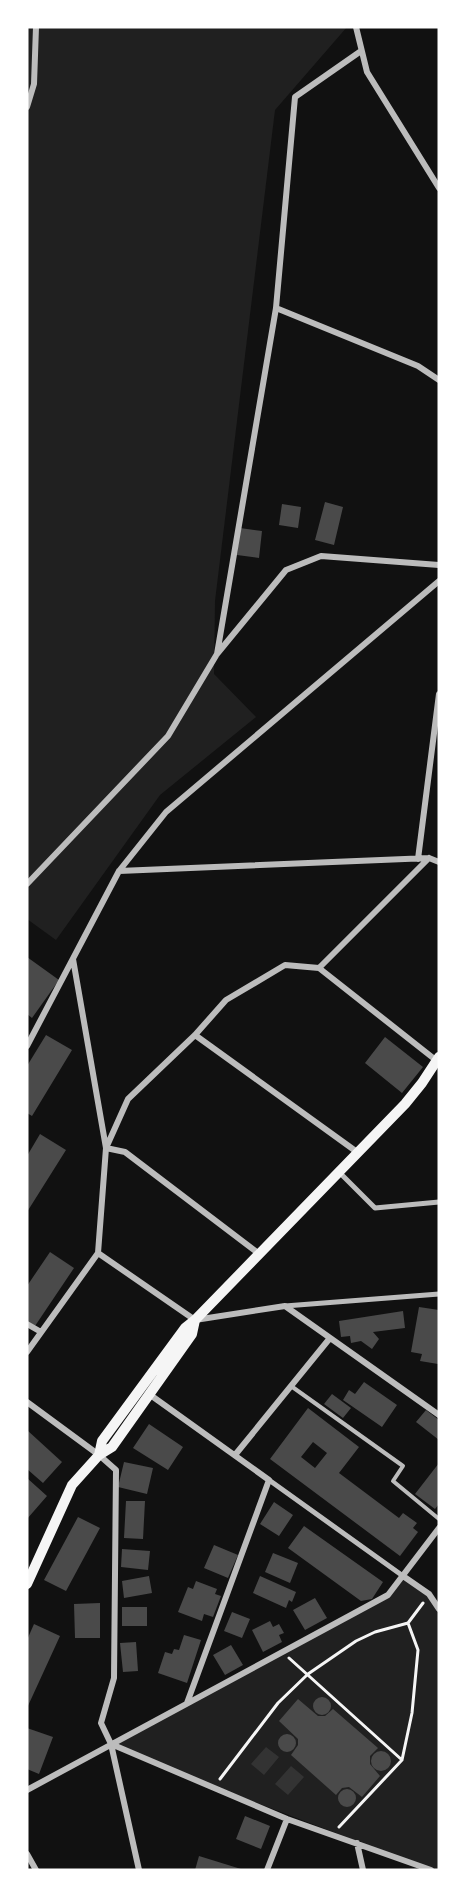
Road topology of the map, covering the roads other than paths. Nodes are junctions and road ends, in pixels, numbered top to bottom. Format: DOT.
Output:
graph roads {
  1 [pos="36,27"];
  2 [pos="356,27"];
  3 [pos="361,51"];
  4 [pos="27,107"];
  5 [pos="439,188"];
  6 [pos="276,308"];
  7 [pos="439,380"];
  8 [pos="439,566"];
  9 [pos="439,581"];
  10 [pos="216,654"];
  11 [pos="439,694"];
  12 [pos="429,858"];
  13 [pos="418,859"];
  14 [pos="439,862"];
  15 [pos="119,870"];
  16 [pos="27,884"];
  17 [pos="73,959"];
  18 [pos="319,968"];
  19 [pos="195,1035"];
  20 [pos="27,1046"];
  21 [pos="438,1060"];
  22 [pos="106,1148"];
  23 [pos="357,1152"];
  24 [pos="339,1171"];
  25 [pos="439,1202"];
  26 [pos="98,1253"];
  27 [pos="258,1253"];
  28 [pos="439,1294"];
  29 [pos="285,1306"];
  30 [pos="195,1320"];
  31 [pos="27,1324"];
  32 [pos="40,1332"];
  33 [pos="330,1338"];
  34 [pos="27,1352"];
  35 [pos="291,1386"];
  36 [pos="149,1394"];
  37 [pos="27,1402"];
  38 [pos="439,1415"];
  39 [pos="99,1455"];
  40 [pos="235,1455"];
  41 [pos="269,1480"];
  42 [pos="439,1519"];
  43 [pos="439,1527"];
  44 [pos="402,1576"];
  45 [pos="27,1584"];
  46 [pos="439,1609"];
  47 [pos="187,1704"];
  48 [pos="111,1744"];
  49 [pos="27,1790"];
  50 [pos="287,1819"];
  51 [pos="357,1843"];
  52 [pos="27,1854"];
  53 [pos="36,1870"];
  54 [pos="139,1870"];
  55 [pos="267,1870"];
  56 [pos="363,1870"];
  57 [pos="431,1870"];
  1 -- 4 [label="street"];
  2 -- 3 [label="street"];
  3 -- 5 [label="street"];
  3 -- 6 [label="street"];
  6 -- 7 [label="street"];
  6 -- 10 [label="street"];
  8 -- 10 [label="street"];
  9 -- 15 [label="street"];
  10 -- 16 [label="street"];
  11 -- 13 [label="street"];
  12 -- 13 [label="street"];
  12 -- 14 [label="street"];
  12 -- 18 [label="street"];
  13 -- 15 [label="street"];
  15 -- 17 [label="street"];
  17 -- 20 [label="street"];
  17 -- 22 [label="street"];
  18 -- 19 [label="street"];
  18 -- 21 [label="street"];
  19 -- 22 [label="street"];
  19 -- 23 [label="street"];
  21 -- 23 [label="main road"];
  22 -- 26 [label="street"];
  22 -- 27 [label="street"];
  23 -- 24 [label="main road"];
  24 -- 25 [label="street"];
  24 -- 27 [label="main road"];
  26 -- 30 [label="street"];
  26 -- 32 [label="street"];
  27 -- 30 [label="main road"];
  28 -- 29 [label="street"];
  29 -- 30 [label="street"];
  29 -- 33 [label="street"];
  30 -- 36 [label="main road"];
  30 -- 39 [label="main road"];
  31 -- 32 [label="street"];
  32 -- 34 [label="street"];
  33 -- 35 [label="street"];
  33 -- 38 [label="street"];
  35 -- 40 [label="street"];
  35 -- 42 [label="lane"];
  36 -- 39 [label="main road"];
  36 -- 40 [label="street"];
  37 -- 39 [label="street"];
  39 -- 45 [label="main road"];
  39 -- 48 [label="street"];
  40 -- 41 [label="street"];
  41 -- 44 [label="street"];
  41 -- 47 [label="street"];
  43 -- 44 [label="street"];
  44 -- 46 [label="street"];
  44 -- 47 [label="street"];
  47 -- 48 [label="street"];
  48 -- 49 [label="street"];
  48 -- 50 [label="street"];
  48 -- 54 [label="street"];
  50 -- 51 [label="street"];
  50 -- 55 [label="street"];
  51 -- 56 [label="street"];
  51 -- 57 [label="street"];
  52 -- 53 [label="street"];
}
